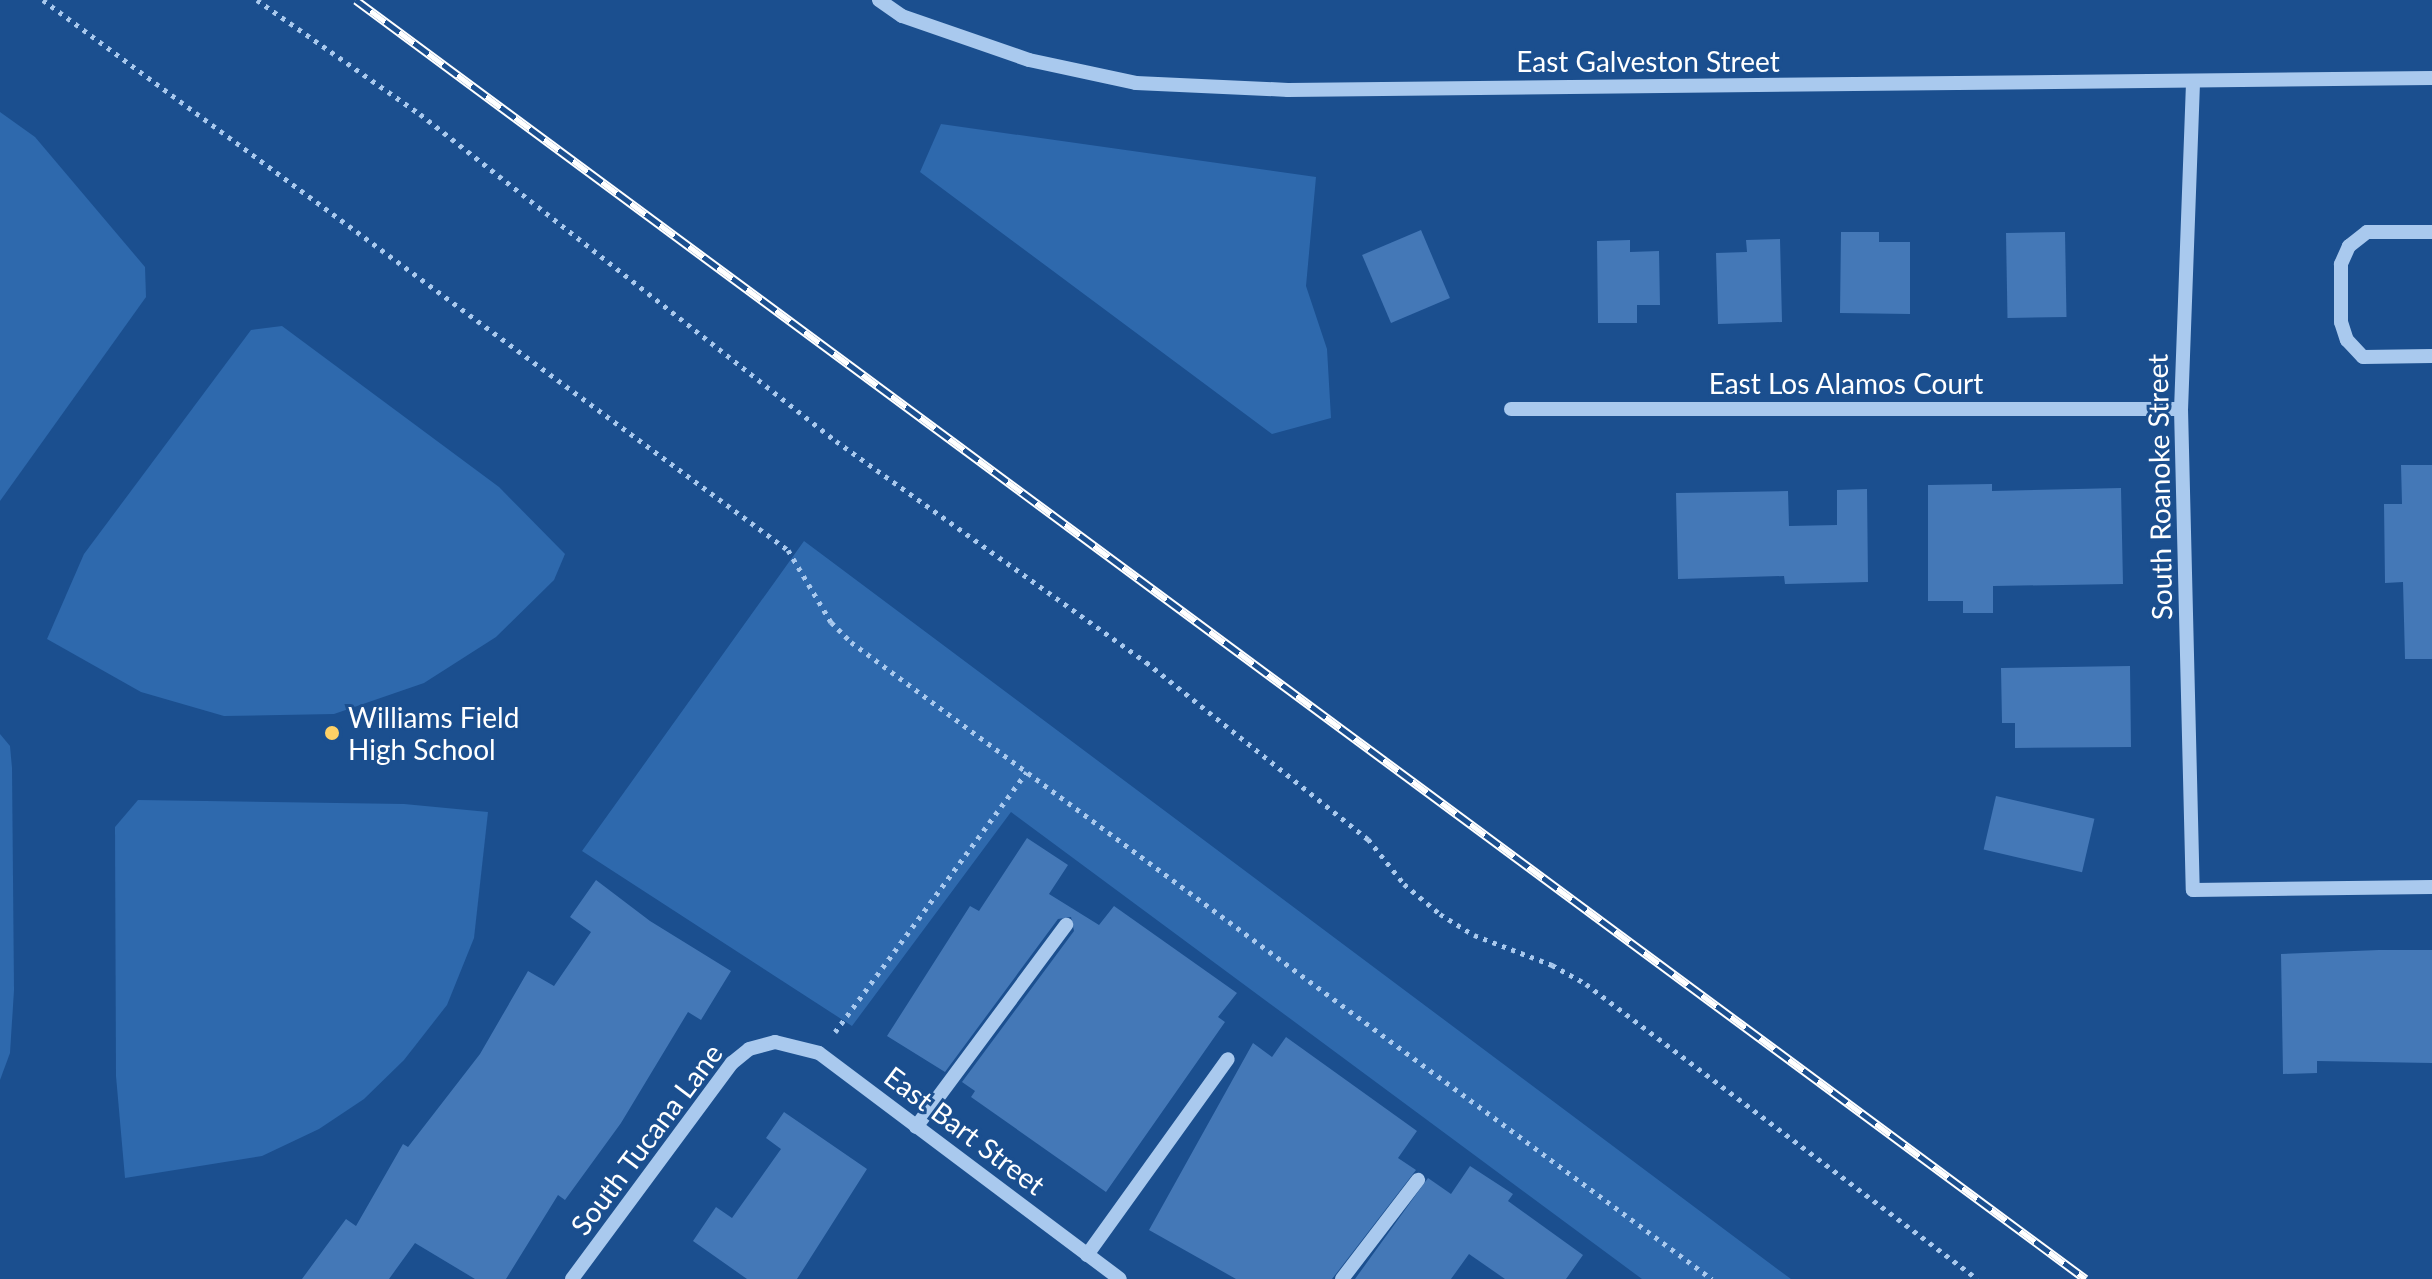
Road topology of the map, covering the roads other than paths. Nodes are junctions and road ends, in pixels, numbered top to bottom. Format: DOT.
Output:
graph roads {
  1 [pos="879,0"];
  2 [pos="2432,78"];
  3 [pos="2193,83"];
  4 [pos="2432,232"];
  5 [pos="2432,356"];
  6 [pos="1511,409"];
  7 [pos="2181,409"];
  8 [pos="2432,887"];
  9 [pos="1066,925"];
  10 [pos="770,1043"];
  11 [pos="1228,1059"];
  12 [pos="916,1127"];
  13 [pos="1418,1180"];
  14 [pos="1087,1255"];
  15 [pos="572,1279"];
  16 [pos="1120,1279"];
  17 [pos="1342,1279"];
  1 -- 3 [label="street, East Galveston Street"];
  2 -- 3 [label="street, East Galveston Street"];
  3 -- 7 [label="street, South Roanoke Street"];
  4 -- 5 [label="street"];
  6 -- 7 [label="street, East Los Alamos Court"];
  7 -- 8 [label="street, South Roanoke Street"];
  9 -- 12 [label="street"];
  10 -- 12 [label="street, East Bart Street"];
  10 -- 15 [label="street, South Tucana Lane"];
  11 -- 14 [label="street"];
  12 -- 14 [label="street, East Bart Street"];
  13 -- 17 [label="street"];
  14 -- 16 [label="street, East Bart Street"];
}
